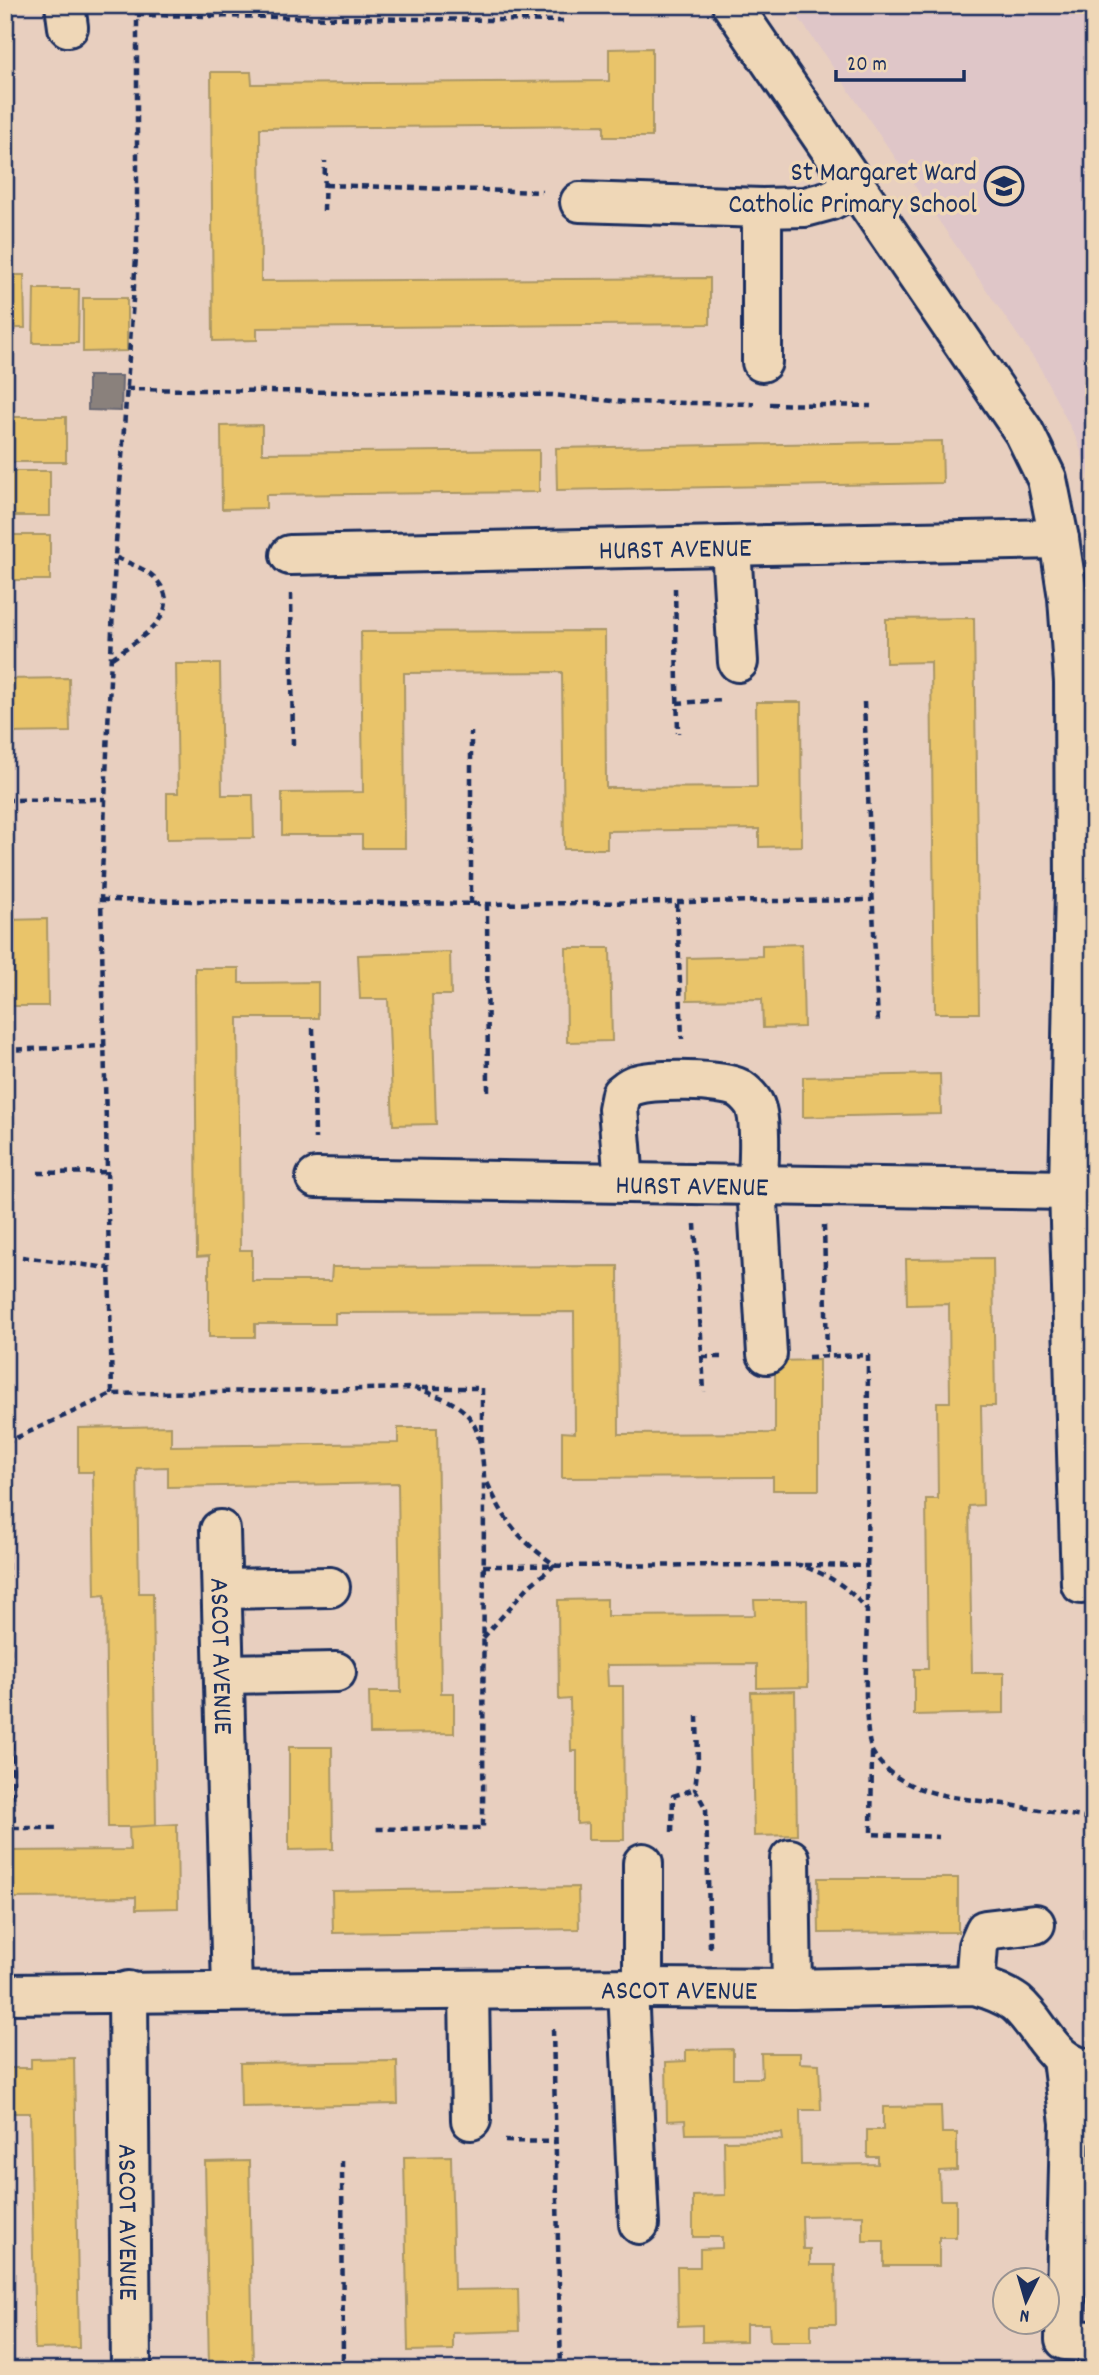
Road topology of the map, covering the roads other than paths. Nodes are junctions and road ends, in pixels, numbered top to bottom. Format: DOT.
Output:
graph roads {
  1 [pos="732,5"];
  2 [pos="855,187"];
  3 [pos="580,202"];
  4 [pos="762,208"];
  5 [pos="762,362"];
  6 [pos="1059,539"];
  7 [pos="732,547"];
  8 [pos="290,555"];
  9 [pos="738,662"];
  10 [pos="1084,887"];
  11 [pos="316,1178"];
  12 [pos="624,1182"];
  13 [pos="757,1186"];
  14 [pos="1081,1189"];
  15 [pos="785,1356"];
  16 [pos="1086,1475"];
  17 [pos="220,1530"];
  18 [pos="1081,1584"];
  19 [pos="330,1587"];
  20 [pos="222,1589"];
  21 [pos="336,1672"];
  22 [pos="226,1674"];
  23 [pos="790,1858"];
  24 [pos="643,1863"];
  25 [pos="1035,1924"];
  26 [pos="975,1985"];
  27 [pos="635,1988"];
  28 [pos="792,1989"];
  29 [pos="469,1990"];
  30 [pos="128,1991"];
  31 [pos="232,1991"];
  32 [pos="5,1994"];
  33 [pos="1078,2065"];
  34 [pos="471,2120"];
  35 [pos="1082,2123"];
  36 [pos="639,2224"];
  37 [pos="1094,2341"];
  38 [pos="131,2370"];
  1 -- 2 [label="street"];
  2 -- 4 [label="street"];
  2 -- 6 [label="street"];
  3 -- 4 [label="street"];
  4 -- 5 [label="street"];
  6 -- 7 [label="street, HURST AVENUE"];
  6 -- 10 [label="street"];
  7 -- 8 [label="street, HURST AVENUE"];
  7 -- 9 [label="street"];
  10 -- 14 [label="street"];
  11 -- 12 [label="street, HURST AVENUE"];
  12 -- 13 [label="street, HURST AVENUE"];
  12 -- 13 [label="street"];
  13 -- 14 [label="street, HURST AVENUE"];
  13 -- 15 [label="street"];
  14 -- 16 [label="street"];
  16 -- 18 [label="street"];
  17 -- 20 [label="street, ASCOT AVENUE"];
  19 -- 20 [label="street"];
  20 -- 22 [label="street, ASCOT AVENUE"];
  21 -- 22 [label="street"];
  22 -- 31 [label="street, ASCOT AVENUE"];
  23 -- 28 [label="street"];
  24 -- 27 [label="street"];
  25 -- 26 [label="street"];
  26 -- 28 [label="street, ASCOT AVENUE"];
  26 -- 33 [label="street, ASCOT AVENUE"];
  27 -- 28 [label="street, ASCOT AVENUE"];
  27 -- 29 [label="street, ASCOT AVENUE"];
  27 -- 36 [label="street"];
  29 -- 31 [label="street, ASCOT AVENUE"];
  29 -- 34 [label="street"];
  30 -- 31 [label="street, ASCOT AVENUE"];
  30 -- 32 [label="street, ASCOT AVENUE"];
  30 -- 38 [label="street, ASCOT AVENUE"];
  33 -- 35 [label="street"];
  35 -- 37 [label="street"];
}
